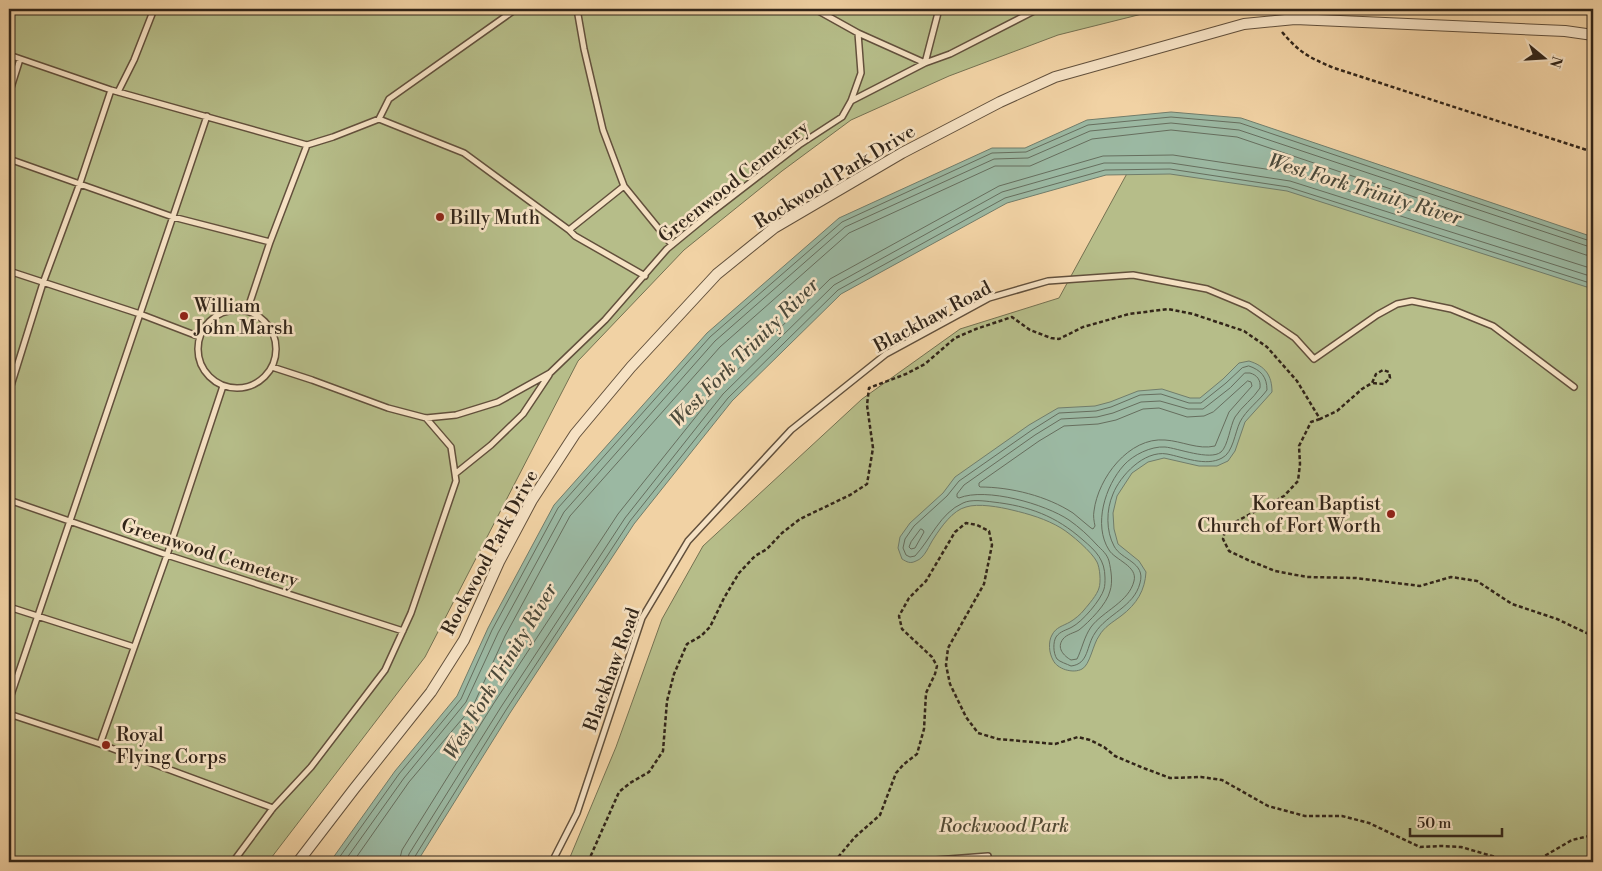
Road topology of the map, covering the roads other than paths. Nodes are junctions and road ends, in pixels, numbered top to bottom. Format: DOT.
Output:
graph roads {
  1 [pos="154,9"];
  2 [pos="516,9"];
  3 [pos="577,9"];
  4 [pos="815,9"];
  5 [pos="939,9"];
  6 [pos="1038,9"];
  7 [pos="858,33"];
  8 [pos="1593,35"];
  9 [pos="9,55"];
  10 [pos="20,59"];
  11 [pos="925,63"];
  12 [pos="111,90"];
  13 [pos="118,92"];
  14 [pos="9,94"];
  15 [pos="851,101"];
  16 [pos="207,116"];
  17 [pos="379,119"];
  18 [pos="307,145"];
  19 [pos="9,159"];
  20 [pos="80,183"];
  21 [pos="624,186"];
  22 [pos="173,217"];
  23 [pos="569,230"];
  24 [pos="270,242"];
  25 [pos="672,245"];
  26 [pos="9,271"];
  27 [pos="645,276"];
  28 [pos="43,283"];
  29 [pos="247,311"];
  30 [pos="140,314"];
  31 [pos="200,337"];
  32 [pos="272,368"];
  33 [pos="550,373"];
  34 [pos="223,386"];
  35 [pos="1574,387"];
  36 [pos="9,392"];
  37 [pos="426,418"];
  38 [pos="455,474"];
  39 [pos="9,500"];
  40 [pos="70,521"];
  41 [pos="167,555"];
  42 [pos="9,607"];
  43 [pos="38,616"];
  44 [pos="403,631"];
  45 [pos="134,647"];
  46 [pos="9,701"];
  47 [pos="9,714"];
  48 [pos="100,744"];
  49 [pos="273,808"];
  50 [pos="233,862"];
  51 [pos="298,862"];
  52 [pos="552,862"];
  53 [pos="921,862"];
  54 [pos="988,862"];
  1 -- 13 [label="lane"];
  2 -- 17 [label="lane"];
  3 -- 21 [label="lane"];
  4 -- 7 [label="lane"];
  5 -- 11 [label="lane"];
  6 -- 11 [label="lane, Greenwood Cemetery"];
  7 -- 11 [label="lane"];
  7 -- 15 [label="lane, Greenwood Cemetery"];
  8 -- 51 [label="street, Rockwood Park Drive"];
  9 -- 10 [label="lane"];
  10 -- 12 [label="lane"];
  10 -- 14 [label="lane"];
  11 -- 15 [label="lane, Greenwood Cemetery"];
  12 -- 13 [label="lane"];
  12 -- 20 [label="lane"];
  13 -- 16 [label="lane"];
  15 -- 25 [label="lane, Greenwood Cemetery"];
  16 -- 18 [label="lane"];
  16 -- 22 [label="lane"];
  17 -- 18 [label="lane"];
  17 -- 23 [label="lane"];
  18 -- 24 [label="lane"];
  19 -- 20 [label="lane"];
  20 -- 22 [label="lane"];
  20 -- 28 [label="lane"];
  21 -- 23 [label="lane"];
  21 -- 25 [label="lane"];
  22 -- 24 [label="lane"];
  22 -- 30 [label="lane"];
  23 -- 27 [label="lane"];
  24 -- 29 [label="lane"];
  25 -- 27 [label="lane, Greenwood Cemetery"];
  26 -- 28 [label="lane"];
  27 -- 33 [label="lane, Greenwood Cemetery"];
  28 -- 30 [label="lane"];
  28 -- 36 [label="lane"];
  29 -- 31 [label="lane"];
  29 -- 32 [label="lane"];
  30 -- 31 [label="lane"];
  30 -- 40 [label="lane"];
  31 -- 34 [label="lane"];
  32 -- 34 [label="lane"];
  32 -- 37 [label="lane, Greenwood Cemetery"];
  33 -- 37 [label="lane, Greenwood Cemetery"];
  33 -- 38 [label="lane, Greenwood Cemetery"];
  34 -- 41 [label="lane"];
  35 -- 52 [label="lane, Blackhaw Road"];
  37 -- 38 [label="lane"];
  38 -- 44 [label="lane"];
  39 -- 40 [label="lane, Greenwood Cemetery"];
  40 -- 41 [label="lane, Greenwood Cemetery"];
  40 -- 43 [label="lane"];
  41 -- 44 [label="lane, Greenwood Cemetery"];
  41 -- 45 [label="lane"];
  42 -- 43 [label="lane"];
  43 -- 45 [label="lane"];
  43 -- 46 [label="lane"];
  44 -- 49 [label="lane"];
  45 -- 48 [label="lane"];
  47 -- 48 [label="lane"];
  48 -- 49 [label="lane"];
  49 -- 50 [label="lane"];
  53 -- 54 [label="lane"];
}
